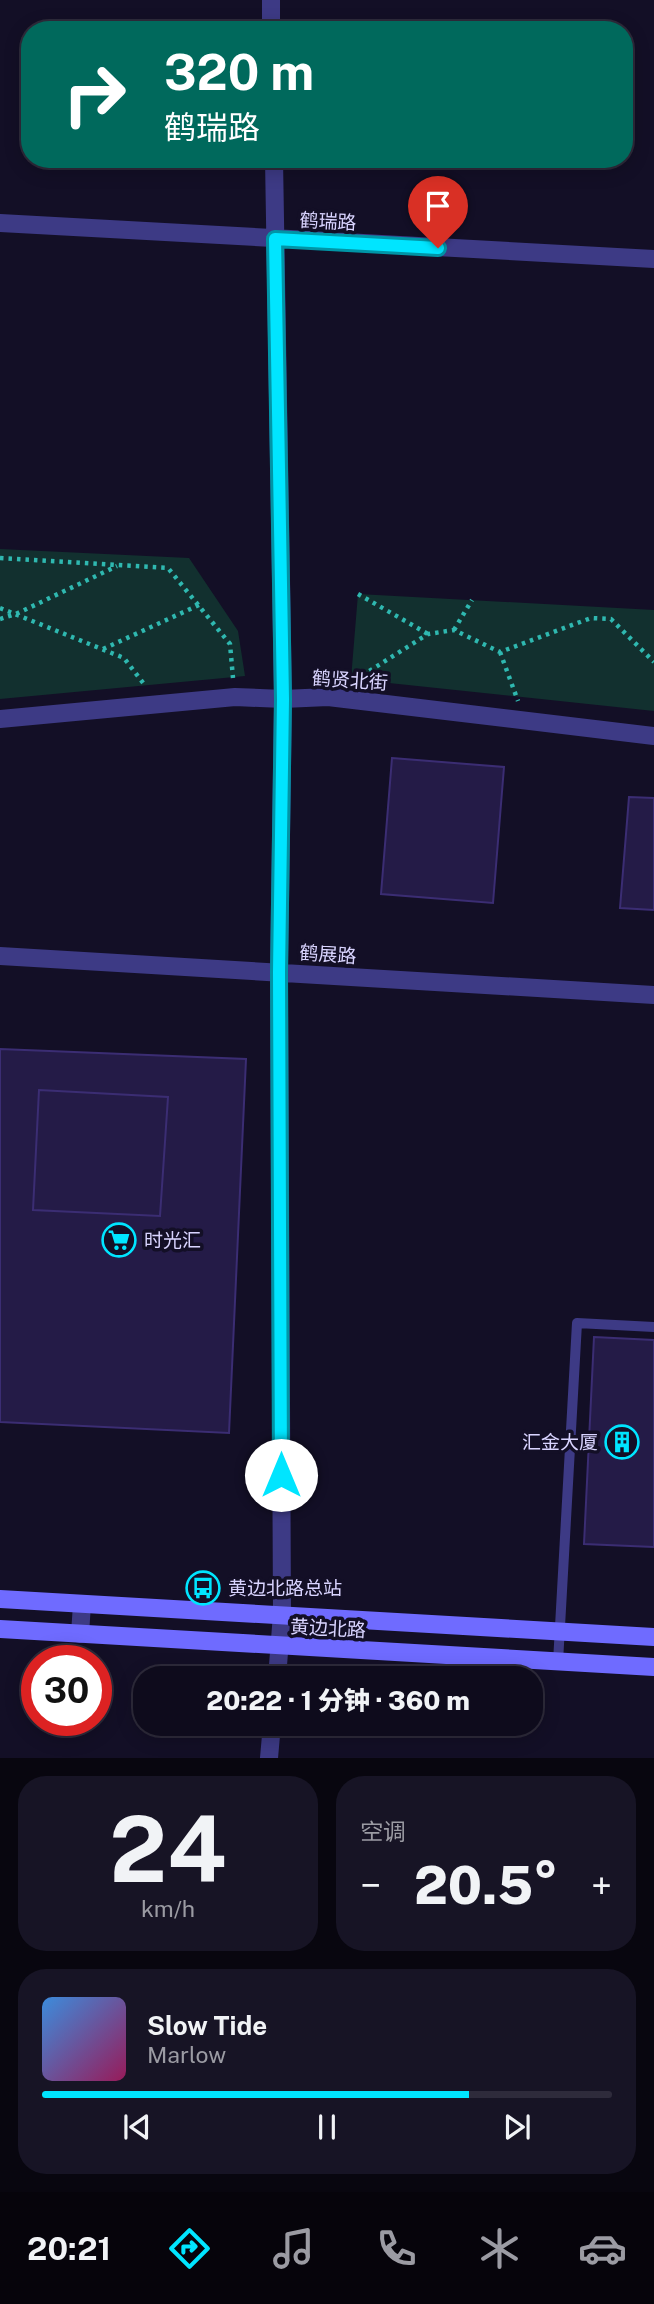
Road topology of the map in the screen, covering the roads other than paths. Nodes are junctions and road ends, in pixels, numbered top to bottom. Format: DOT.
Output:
graph roads {
  1 [pos="271,0"];
  2 [pos="271,21"];
  3 [pos="274,168"];
  4 [pos="0,223"];
  5 [pos="275,239"];
  6 [pos="654,260"];
  7 [pos="283,699"];
  8 [pos="0,719"];
  9 [pos="654,736"];
  10 [pos="0,956"];
  11 [pos="279,972"];
  12 [pos="654,995"];
  13 [pos="654,1327"];
  14 [pos="0,1599"];
  15 [pos="82,1604"];
  16 [pos="282,1614"];
  17 [pos="0,1629"];
  18 [pos="560,1631"];
  19 [pos="80,1633"];
  20 [pos="654,1637"];
  21 [pos="280,1646"];
  22 [pos="558,1662"];
  23 [pos="278,1666"];
  24 [pos="654,1667"];
  25 [pos="271,1736"];
  26 [pos="269,1758"];
  1 -- 2 [label="street"];
  3 -- 5 [label="street"];
  4 -- 5 [label="street, 鹤瑞路"];
  5 -- 6 [label="street, 鹤瑞路"];
  5 -- 7 [label="street"];
  7 -- 8 [label="street, 鹤贤北街"];
  7 -- 9 [label="street, 鹤贤北街"];
  7 -- 11 [label="street"];
  10 -- 11 [label="street, 鹤展路"];
  11 -- 12 [label="street, 鹤展路"];
  11 -- 16 [label="street"];
  13 -- 18 [label="lane"];
  14 -- 15 [label="street, 黄边北路"];
  15 -- 16 [label="street, 黄边北路"];
  15 -- 19 [label="street"];
  16 -- 18 [label="street, 黄边北路"];
  16 -- 21 [label="street"];
  17 -- 19 [label="street, 黄边北路"];
  18 -- 20 [label="street, 黄边北路"];
  18 -- 22 [label="lane"];
  19 -- 21 [label="street, 黄边北路"];
  21 -- 22 [label="street, 黄边北路"];
  21 -- 23 [label="street"];
  22 -- 24 [label="street, 黄边北路"];
  25 -- 26 [label="street"];
}
